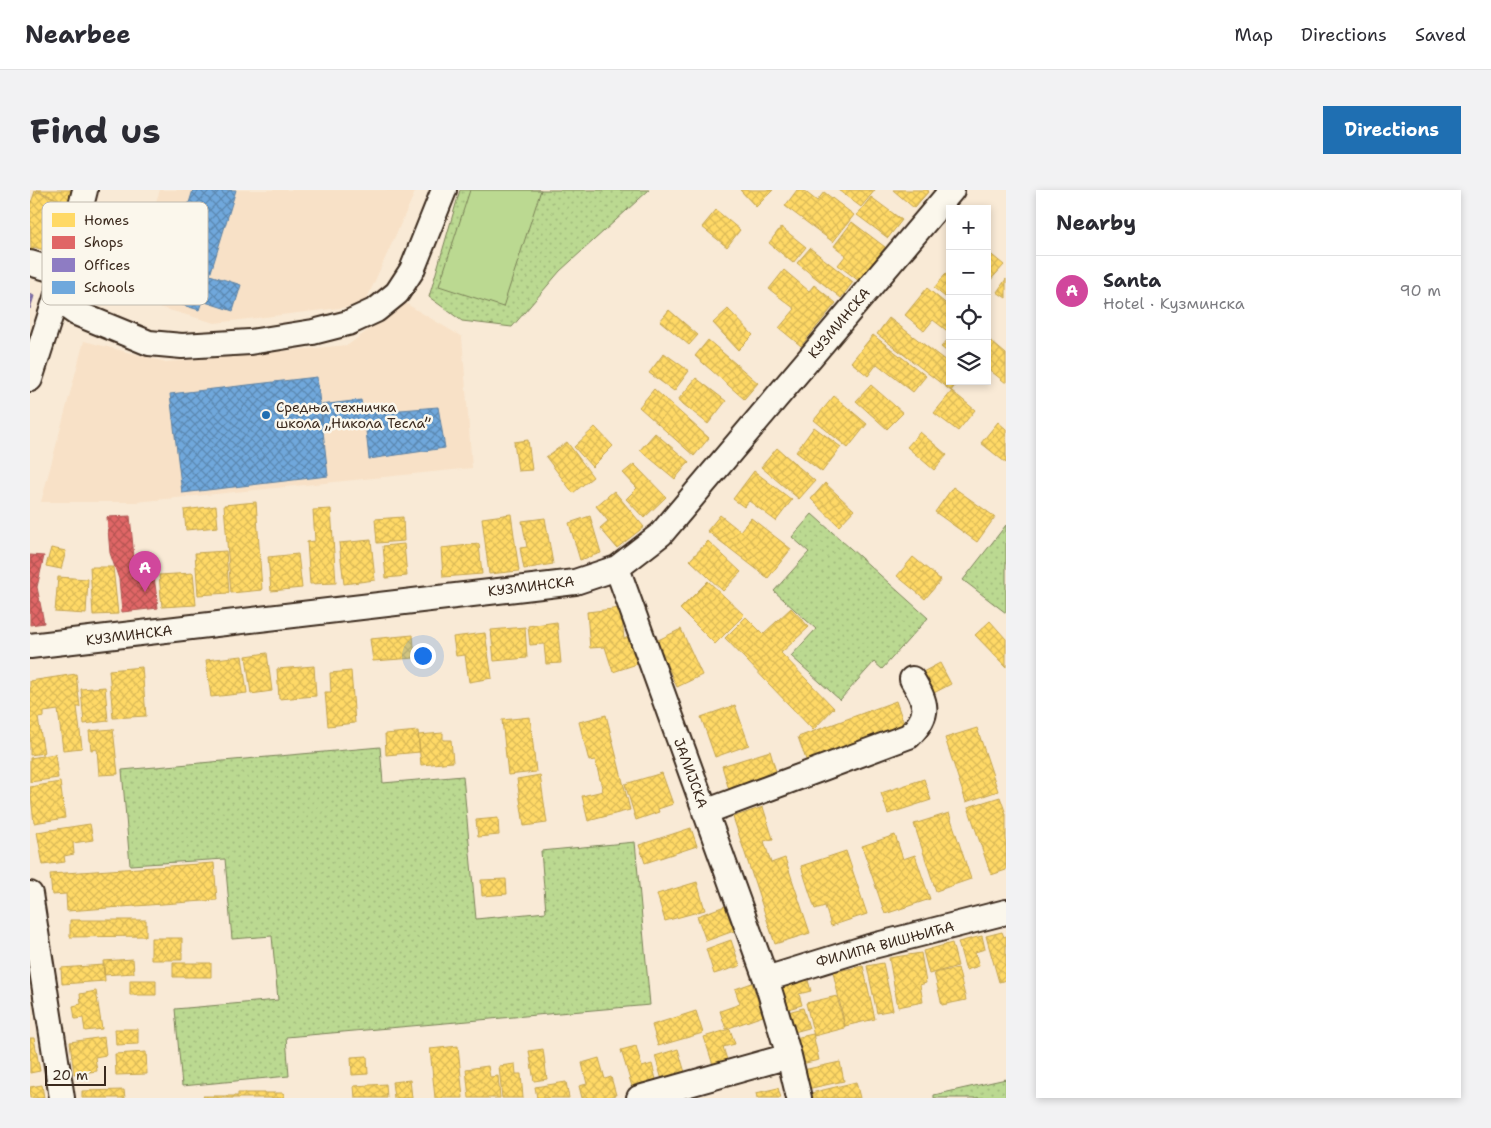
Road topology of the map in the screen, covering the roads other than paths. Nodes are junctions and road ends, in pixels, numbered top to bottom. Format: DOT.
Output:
graph roads {
  1 [pos="444,190"];
  2 [pos="952,190"];
  3 [pos="30,263"];
  4 [pos="42,267"];
  5 [pos="54,305"];
  6 [pos="64,305"];
  7 [pos="30,379"];
  8 [pos="617,568"];
  9 [pos="30,646"];
  10 [pos="912,679"];
  11 [pos="705,812"];
  12 [pos="30,894"];
  13 [pos="1006,912"];
  14 [pos="766,979"];
  15 [pos="789,1056"];
  16 [pos="62,1098"];
  17 [pos="639,1098"];
  18 [pos="799,1098"];
  1 -- 6 [label="street"];
  2 -- 8 [label="street, КУЗМИНСКА"];
  3 -- 4 [label="street"];
  5 -- 7 [label="street"];
  8 -- 9 [label="street, КУЗМИНСКА"];
  8 -- 11 [label="street, ЈАЛИЈСКА"];
  10 -- 11 [label="street"];
  11 -- 14 [label="street, ЈАЛИЈСКА"];
  12 -- 16 [label="street"];
  13 -- 14 [label="street, ФИЛИПА ВИШЊИЋА"];
  14 -- 15 [label="street, ЈАЛИЈСКА"];
  15 -- 17 [label="street"];
  15 -- 18 [label="street, ЈАЛИЈСКА"];
}
